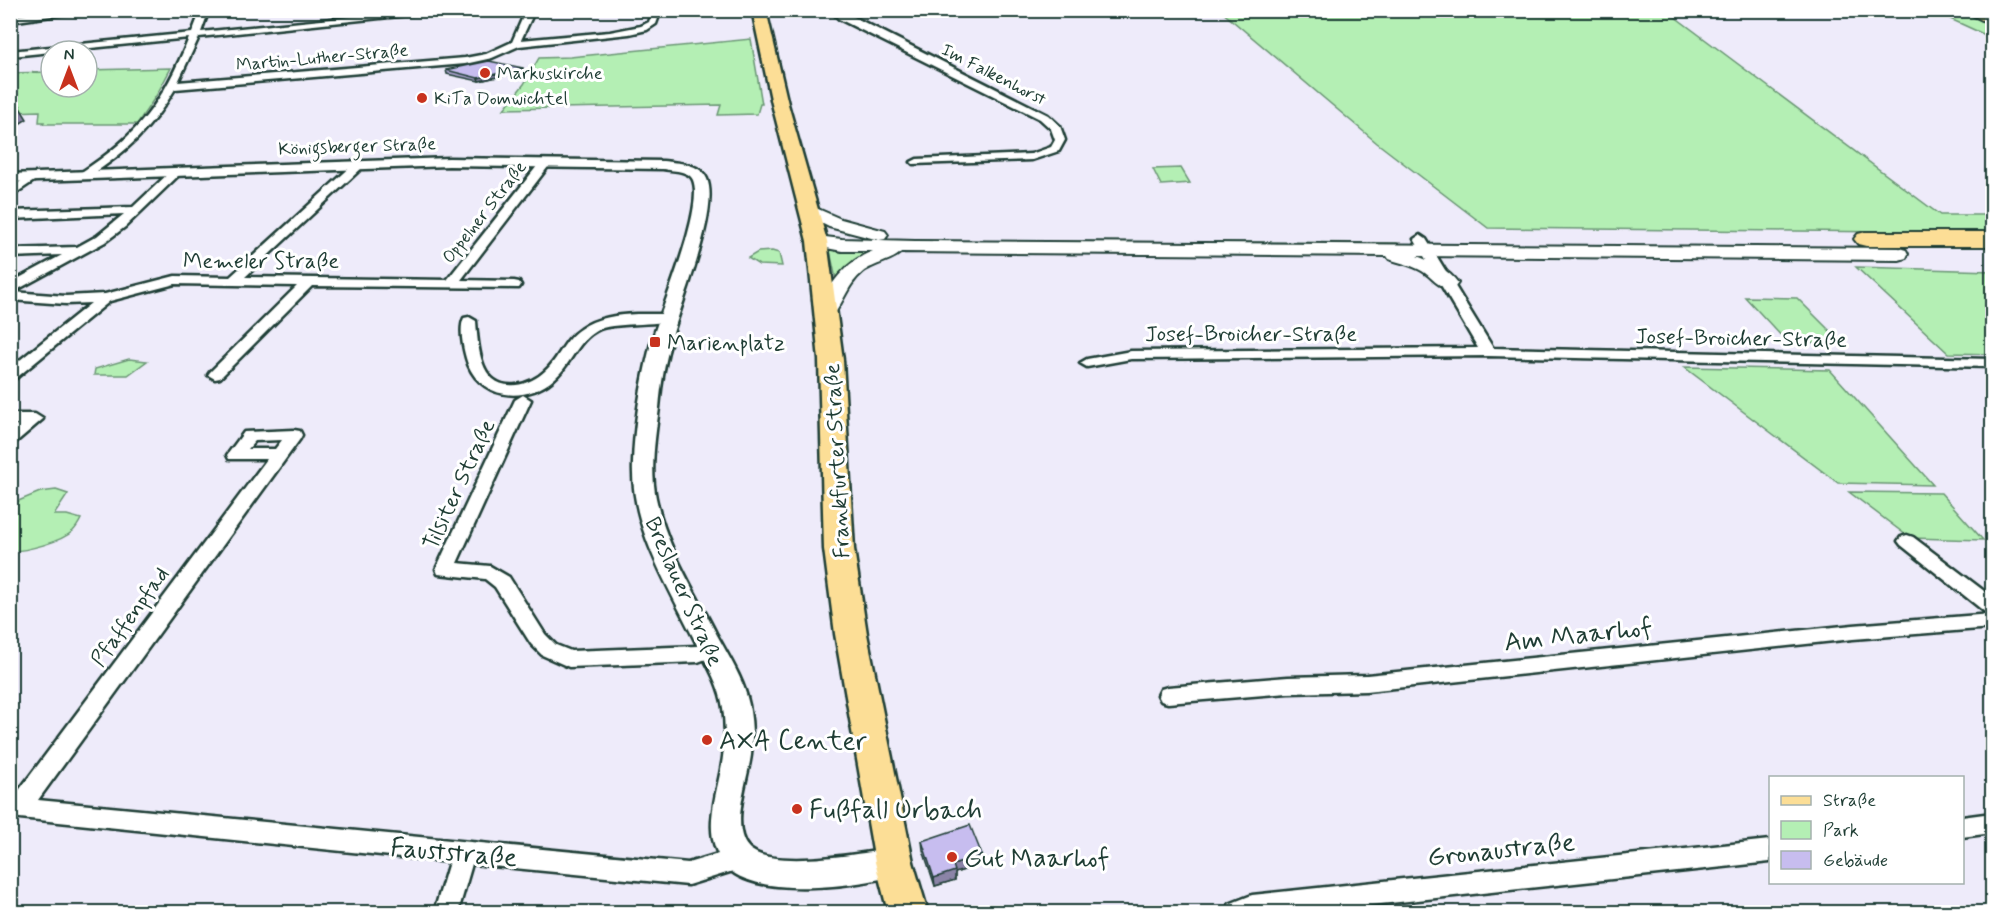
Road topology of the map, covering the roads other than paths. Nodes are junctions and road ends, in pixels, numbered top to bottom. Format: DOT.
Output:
graph roads {
  1 [pos="89,10"];
  2 [pos="205,10"];
  3 [pos="452,10"];
  4 [pos="531,10"];
  5 [pos="657,10"];
  6 [pos="783,10"];
  7 [pos="834,10"];
  8 [pos="1970,10"];
  9 [pos="1983,10"];
  10 [pos="63,12"];
  11 [pos="760,12"];
  12 [pos="1992,14"];
  13 [pos="10,19"];
  14 [pos="1992,20"];
  15 [pos="196,35"];
  16 [pos="517,43"];
  17 [pos="12,52"];
  18 [pos="171,86"];
  19 [pos="917,162"];
  20 [pos="545,163"];
  21 [pos="359,165"];
  22 [pos="176,172"];
  23 [pos="84,175"];
  24 [pos="33,177"];
  25 [pos="10,178"];
  26 [pos="700,179"];
  27 [pos="10,194"];
  28 [pos="136,210"];
  29 [pos="809,210"];
  30 [pos="10,215"];
  31 [pos="879,235"];
  32 [pos="1866,239"];
  33 [pos="1992,240"];
  34 [pos="817,241"];
  35 [pos="1423,244"];
  36 [pos="915,247"];
  37 [pos="1367,249"];
  38 [pos="82,250"];
  39 [pos="1486,250"];
  40 [pos="10,253"];
  41 [pos="1899,254"];
  42 [pos="1992,254"];
  43 [pos="1992,260"];
  44 [pos="233,281"];
  45 [pos="310,281"];
  46 [pos="1448,283"];
  47 [pos="451,284"];
  48 [pos="514,285"];
  49 [pos="10,289"];
  50 [pos="10,296"];
  51 [pos="105,298"];
  52 [pos="826,312"];
  53 [pos="668,318"];
  54 [pos="469,321"];
  55 [pos="1488,352"];
  56 [pos="1087,363"];
  57 [pos="1992,363"];
  58 [pos="215,375"];
  59 [pos="10,376"];
  60 [pos="523,400"];
  61 [pos="10,419"];
  62 [pos="10,438"];
  63 [pos="280,454"];
  64 [pos="1907,541"];
  65 [pos="1992,607"];
  66 [pos="1992,621"];
  67 [pos="712,649"];
  68 [pos="1168,695"];
  69 [pos="15,807"];
  70 [pos="1992,823"];
  71 [pos="1964,827"];
  72 [pos="1769,851"];
  73 [pos="464,853"];
  74 [pos="738,859"];
  75 [pos="894,862"];
  76 [pos="447,912"];
  77 [pos="908,912"];
  78 [pos="1238,912"];
  1 -- 10 [label="street"];
  2 -- 15 [label="street"];
  3 -- 15 [label="street"];
  4 -- 16 [label="street"];
  5 -- 16 [label="street, Martin-Luther-Straße"];
  6 -- 11 [label="street"];
  7 -- 19 [label="street, Im Falkenhorst"];
  8 -- 14 [label="highway"];
  9 -- 12 [label="highway"];
  10 -- 13 [label="street"];
  11 -- 29 [label="main road, Frankfurter Straße"];
  15 -- 17 [label="street"];
  15 -- 18 [label="street"];
  16 -- 18 [label="street, Martin-Luther-Straße"];
  18 -- 23 [label="street"];
  20 -- 21 [label="street, Königsberger Straße"];
  20 -- 26 [label="street, Königsberger Straße"];
  20 -- 47 [label="street, Oppelner Straße"];
  21 -- 22 [label="street, Königsberger Straße"];
  21 -- 44 [label="street"];
  22 -- 23 [label="street, Königsberger Straße"];
  22 -- 28 [label="street"];
  23 -- 24 [label="street, Königsberger Straße"];
  24 -- 25 [label="street, Königsberger Straße"];
  24 -- 27 [label="street"];
  26 -- 53 [label="street, Breslauer Straße"];
  28 -- 30 [label="street"];
  28 -- 38 [label="street"];
  29 -- 31 [label="main road"];
  29 -- 34 [label="main road, Frankfurter Straße"];
  31 -- 34 [label="main road"];
  31 -- 35 [label="main road"];
  32 -- 33 [label="highway"];
  32 -- 35 [label="main road"];
  34 -- 36 [label="main road"];
  34 -- 52 [label="main road, Frankfurter Straße"];
  35 -- 37 [label="main road"];
  35 -- 39 [label="main road"];
  35 -- 46 [label="street"];
  36 -- 37 [label="main road"];
  36 -- 52 [label="main road"];
  37 -- 46 [label="main road"];
  38 -- 40 [label="street"];
  38 -- 49 [label="street"];
  39 -- 41 [label="main road"];
  39 -- 46 [label="main road"];
  41 -- 42 [label="highway"];
  41 -- 43 [label="highway"];
  44 -- 45 [label="street, Memeler Straße"];
  44 -- 51 [label="street, Memeler Straße"];
  45 -- 47 [label="street, Memeler Straße"];
  45 -- 58 [label="street"];
  46 -- 55 [label="street"];
  47 -- 48 [label="street, Memeler Straße"];
  50 -- 51 [label="street, Memeler Straße"];
  51 -- 59 [label="street"];
  52 -- 75 [label="main road, Frankfurter Straße"];
  53 -- 54 [label="street"];
  53 -- 67 [label="street, Breslauer Straße"];
  55 -- 56 [label="street, Josef-Broicher-Straße"];
  55 -- 57 [label="street, Josef-Broicher-Straße"];
  60 -- 67 [label="street, Tilsiter Straße"];
  61 -- 62 [label="street"];
  63 -- 69 [label="street, Pfaffenpfad"];
  64 -- 65 [label="street"];
  66 -- 68 [label="street, Am Maarhof"];
  67 -- 74 [label="street, Breslauer Straße"];
  69 -- 73 [label="street, Fauststraße"];
  70 -- 71 [label="street"];
  72 -- 78 [label="street, Gronaustraße"];
  73 -- 74 [label="street, Fauststraße"];
  73 -- 76 [label="street"];
  74 -- 75 [label="street"];
  75 -- 77 [label="main road, Frankfurter Straße"];
}
